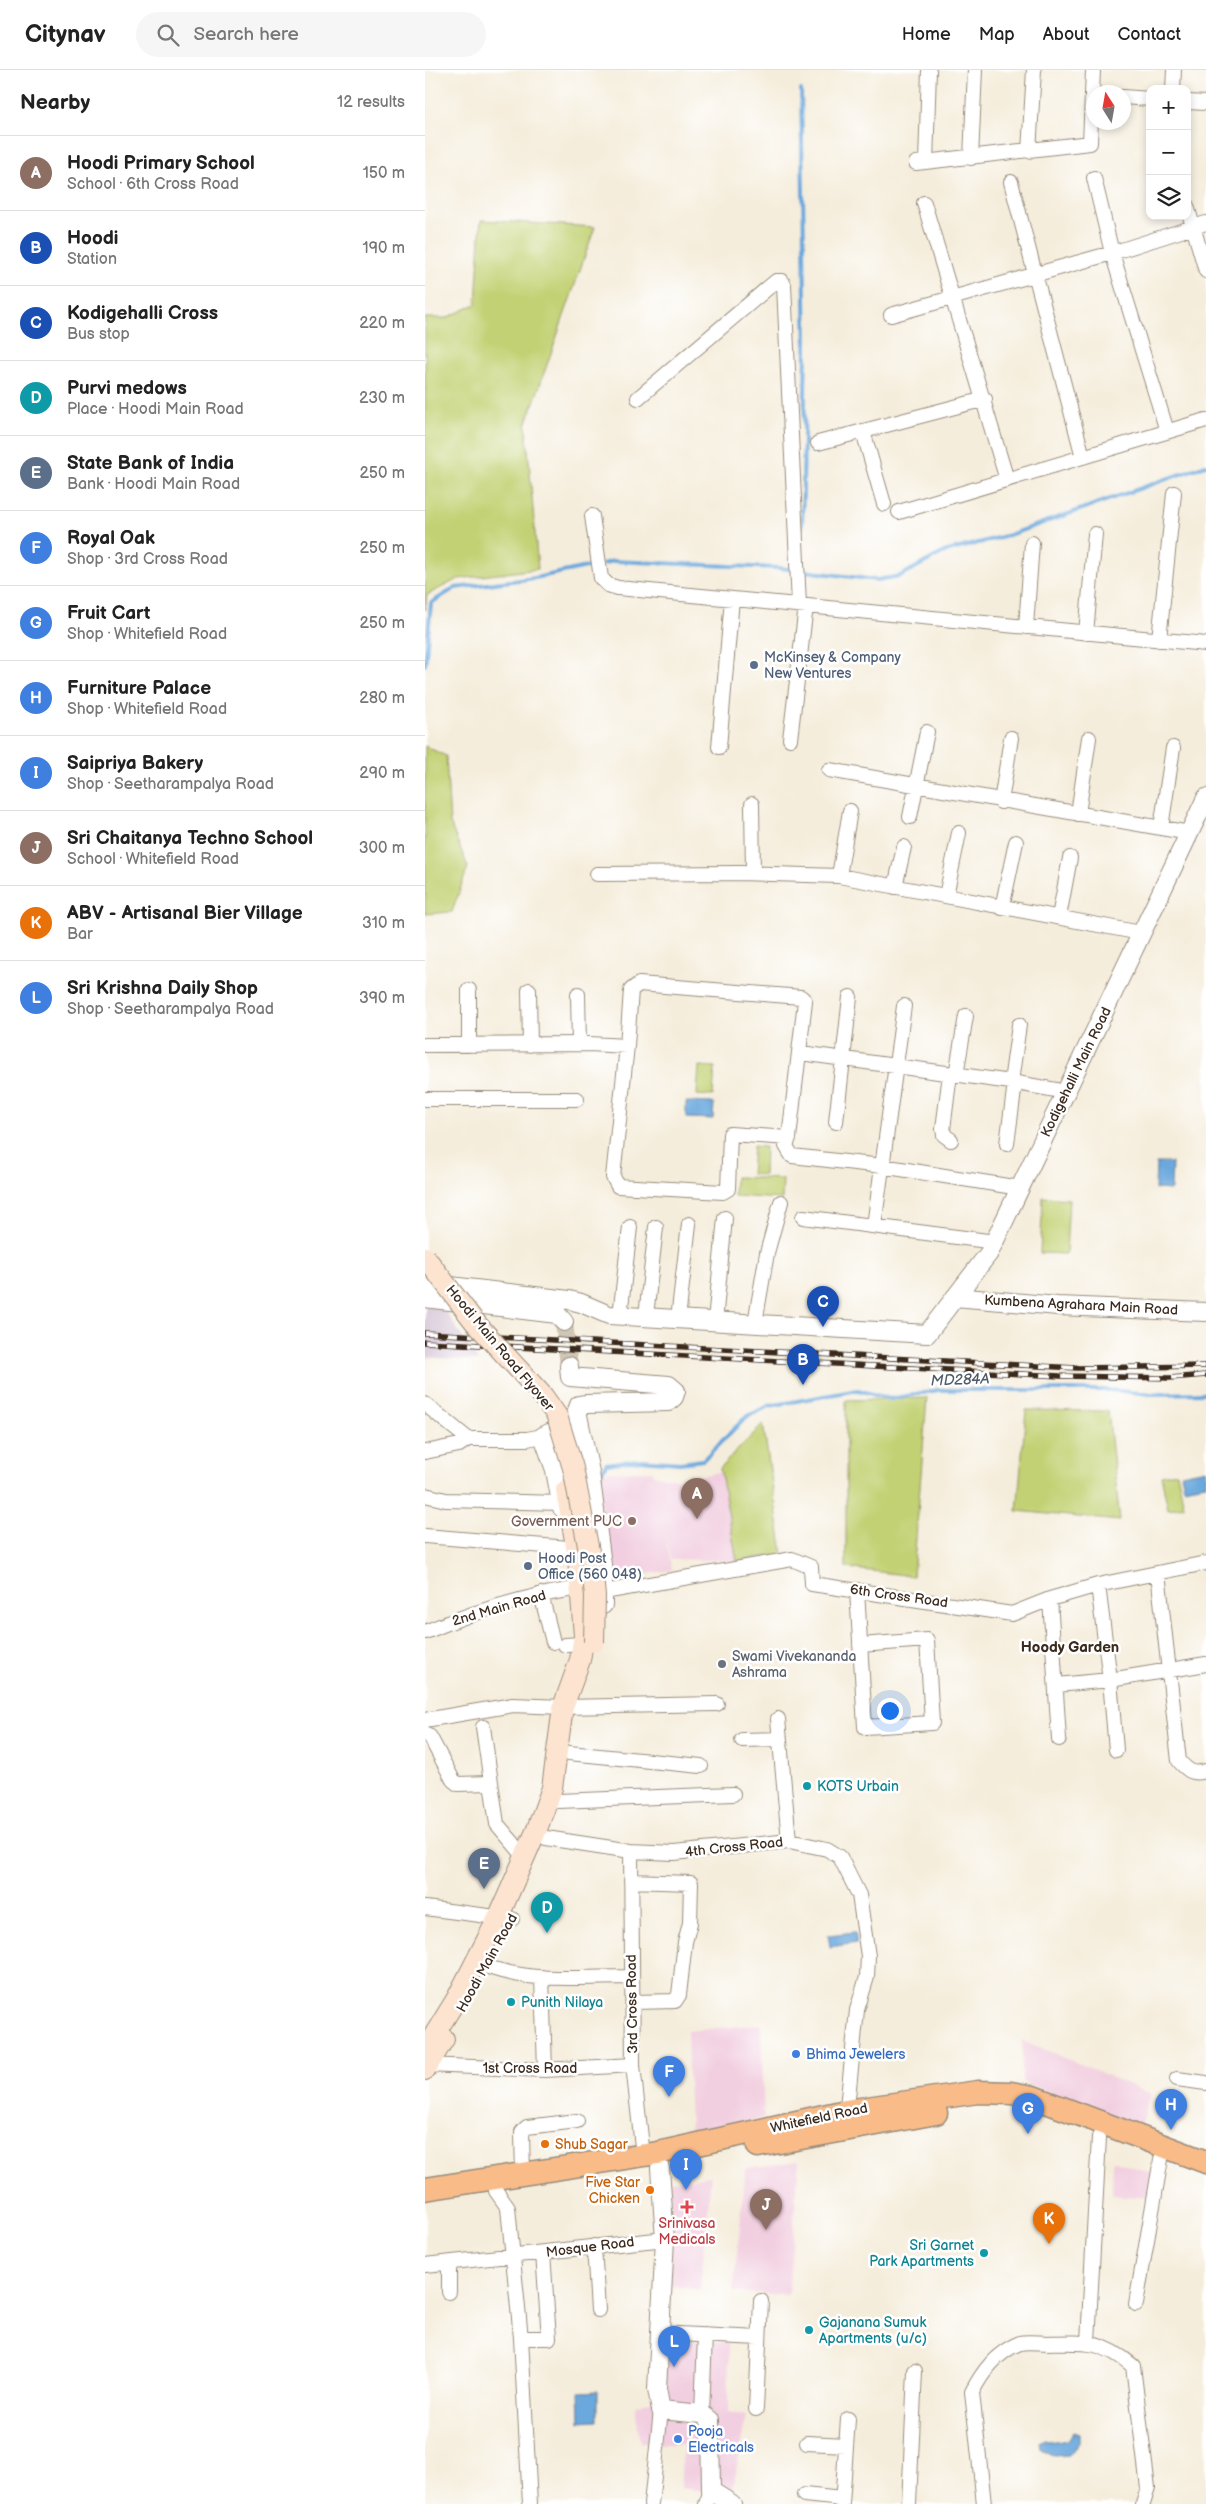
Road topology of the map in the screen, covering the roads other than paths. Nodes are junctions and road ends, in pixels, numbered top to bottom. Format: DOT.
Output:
graph roads {
  1 [pos="929,70"];
  2 [pos="975,70"];
  3 [pos="1034,70"];
  4 [pos="1093,70"];
  5 [pos="1174,70"];
  6 [pos="1093,85"];
  7 [pos="1173,85"];
  8 [pos="1131,98"];
  9 [pos="1146,99"];
  10 [pos="1191,102"];
  11 [pos="1206,103"];
  12 [pos="1091,130"];
  13 [pos="1029,151"];
  14 [pos="971,158"];
  15 [pos="1094,178"];
  16 [pos="1011,182"];
  17 [pos="924,203"];
  18 [pos="1191,212"];
  19 [pos="1199,225"];
  20 [pos="1112,253"];
  21 [pos="1206,270"];
  22 [pos="1035,274"];
  23 [pos="953,297"];
  24 [pos="891,315"];
  25 [pos="638,398"];
  26 [pos="985,399"];
  27 [pos="1206,420"];
  28 [pos="863,431"];
  29 [pos="1167,431"];
  30 [pos="818,443"];
  31 [pos="1083,457"];
  32 [pos="1007,480"];
  33 [pos="1174,493"];
  34 [pos="883,504"];
  35 [pos="899,512"];
  36 [pos="592,516"];
  37 [pos="1095,534"];
  38 [pos="1031,543"];
  39 [pos="732,599"];
  40 [pos="803,606"];
  41 [pos="1026,627"];
  42 [pos="1086,633"];
  43 [pos="1159,640"];
  44 [pos="1206,644"];
  45 [pos="927,732"];
  46 [pos="790,738"];
  47 [pos="1011,738"];
  48 [pos="1089,738"];
  49 [pos="719,747"];
  50 [pos="1173,748"];
  51 [pos="829,770"];
  52 [pos="916,787"];
  53 [pos="1206,798"];
  54 [pos="1001,802"];
  55 [pos="752,804"];
  56 [pos="850,811"];
  57 [pos="1078,814"];
  58 [pos="910,817"];
  59 [pos="1161,828"];
  60 [pos="959,833"];
  61 [pos="1190,833"];
  62 [pos="1016,842"];
  63 [pos="904,847"];
  64 [pos="1070,858"];
  65 [pos="753,873"];
  66 [pos="597,874"];
  67 [pos="839,876"];
  68 [pos="895,887"];
  69 [pos="946,896"];
  70 [pos="1002,908"];
  71 [pos="1059,917"];
  72 [pos="1141,933"];
  73 [pos="469,990"];
  74 [pos="529,990"];
  75 [pos="578,994"];
  76 [pos="850,997"];
  77 [pos="904,1006"];
  78 [pos="966,1016"];
  79 [pos="1019,1025"];
  80 [pos="530,1044"];
  81 [pos="579,1044"];
  82 [pos="425,1045"];
  83 [pos="469,1045"];
  84 [pos="627,1046"];
  85 [pos="801,1053"];
  86 [pos="842,1060"];
  87 [pos="895,1067"];
  88 [pos="953,1075"];
  89 [pos="1013,1083"];
  90 [pos="1065,1094"];
  91 [pos="425,1099"];
  92 [pos="577,1099"];
  93 [pos="836,1122"];
  94 [pos="789,1138"];
  95 [pos="951,1140"];
  96 [pos="1007,1144"];
  97 [pos="882,1166"];
  98 [pos="1020,1188"];
  99 [pos="781,1202"];
  100 [pos="803,1217"];
  101 [pos="725,1218"];
  102 [pos="689,1224"];
  103 [pos="874,1226"];
  104 [pos="629,1227"];
  105 [pos="656,1227"];
  106 [pos="995,1242"];
  107 [pos="425,1244"];
  108 [pos="425,1257"];
  109 [pos="425,1273"];
  110 [pos="425,1283"];
  111 [pos="456,1286"];
  112 [pos="425,1298"];
  113 [pos="955,1298"];
  114 [pos="1206,1312"];
  115 [pos="620,1316"];
  116 [pos="646,1316"];
  117 [pos="678,1319"];
  118 [pos="715,1321"];
  119 [pos="564,1322"];
  120 [pos="755,1323"];
  121 [pos="569,1366"];
  122 [pos="425,1404"];
  123 [pos="578,1419"];
  124 [pos="543,1436"];
  125 [pos="468,1439"];
  126 [pos="425,1452"];
  127 [pos="425,1495"];
  128 [pos="562,1503"];
  129 [pos="425,1536"];
  130 [pos="569,1548"];
  131 [pos="1206,1563"];
  132 [pos="1158,1573"];
  133 [pos="1098,1585"];
  134 [pos="574,1589"];
  135 [pos="857,1590"];
  136 [pos="604,1592"];
  137 [pos="541,1594"];
  138 [pos="1050,1599"];
  139 [pos="425,1632"];
  140 [pos="860,1644"];
  141 [pos="579,1645"];
  142 [pos="1206,1664"];
  143 [pos="1168,1670"];
  144 [pos="1110,1680"];
  145 [pos="1057,1685"];
  146 [pos="717,1704"];
  147 [pos="569,1707"];
  148 [pos="778,1719"];
  149 [pos="425,1720"];
  150 [pos="483,1727"];
  151 [pos="425,1733"];
  152 [pos="780,1739"];
  153 [pos="1059,1739"];
  154 [pos="743,1740"];
  155 [pos="1116,1750"];
  156 [pos="569,1753"];
  157 [pos="701,1766"];
  158 [pos="1206,1771"];
  159 [pos="490,1783"];
  160 [pos="733,1794"];
  161 [pos="558,1801"];
  162 [pos="546,1838"];
  163 [pos="789,1841"];
  164 [pos="631,1851"];
  165 [pos="525,1857"];
  166 [pos="631,1881"];
  167 [pos="425,1908"];
  168 [pos="505,1918"];
  169 [pos="488,1967"];
  170 [pos="541,1977"];
  171 [pos="631,1977"];
  172 [pos="634,2002"];
  173 [pos="426,2063"];
  174 [pos="633,2065"];
  175 [pos="545,2070"];
  176 [pos="1177,2079"];
  177 [pos="1206,2083"];
  178 [pos="1010,2100"];
  179 [pos="845,2120"];
  180 [pos="577,2121"];
  181 [pos="1099,2137"];
  182 [pos="1161,2159"];
  183 [pos="651,2162"];
  184 [pos="1206,2162"];
  185 [pos="523,2174"];
  186 [pos="1206,2178"];
  187 [pos="425,2189"];
  188 [pos="495,2191"];
  189 [pos="425,2199"];
  190 [pos="665,2239"];
  191 [pos="594,2246"];
  192 [pos="543,2253"];
  193 [pos="514,2256"];
  194 [pos="449,2263"];
  195 [pos="425,2265"];
  196 [pos="449,2292"];
  197 [pos="761,2301"];
  198 [pos="1136,2304"];
  199 [pos="598,2310"];
  200 [pos="658,2333"];
  201 [pos="705,2335"];
  202 [pos="521,2338"];
  203 [pos="759,2338"];
  204 [pos="1088,2342"];
  205 [pos="915,2371"];
  206 [pos="756,2409"];
  207 [pos="661,2410"];
  208 [pos="701,2414"];
  209 [pos="848,2418"];
  210 [pos="807,2442"];
  211 [pos="846,2445"];
  212 [pos="803,2495"];
  213 [pos="709,2498"];
  214 [pos="842,2502"];
  215 [pos="530,2504"];
  216 [pos="651,2504"];
  217 [pos="732,2504"];
  218 [pos="909,2504"];
  219 [pos="984,2504"];
  220 [pos="1143,2504"];
  1 -- 14 [label="street"];
  2 -- 14 [label="street"];
  3 -- 13 [label="street"];
  4 -- 6 [label="street"];
  5 -- 7 [label="street"];
  8 -- 9 [label="street"];
  10 -- 11 [label="street"];
  12 -- 13 [label="street"];
  13 -- 14 [label="street"];
  15 -- 20 [label="street"];
  16 -- 22 [label="street"];
  17 -- 23 [label="street"];
  18 -- 19 [label="street"];
  19 -- 20 [label="street"];
  19 -- 21 [label="street"];
  20 -- 22 [label="street"];
  20 -- 29 [label="street"];
  22 -- 23 [label="street"];
  22 -- 31 [label="street"];
  23 -- 24 [label="street"];
  23 -- 26 [label="street"];
  25 -- 40 [label="street"];
  26 -- 28 [label="street"];
  26 -- 32 [label="street"];
  27 -- 29 [label="street"];
  28 -- 30 [label="street"];
  28 -- 34 [label="street"];
  29 -- 31 [label="street"];
  31 -- 32 [label="street"];
  32 -- 35 [label="street"];
  33 -- 43 [label="street"];
  36 -- 39 [label="street"];
  37 -- 42 [label="street"];
  38 -- 41 [label="street"];
  39 -- 40 [label="street"];
  39 -- 49 [label="street"];
  40 -- 41 [label="street"];
  40 -- 46 [label="street"];
  41 -- 42 [label="street"];
  42 -- 43 [label="street"];
  43 -- 44 [label="street"];
  45 -- 52 [label="street"];
  47 -- 54 [label="street"];
  48 -- 57 [label="street"];
  50 -- 59 [label="street"];
  51 -- 52 [label="street"];
  52 -- 54 [label="street"];
  52 -- 58 [label="street"];
  53 -- 61 [label="street, Kodigehalli Main Road"];
  54 -- 57 [label="street"];
  55 -- 65 [label="street"];
  56 -- 67 [label="street"];
  57 -- 59 [label="street"];
  59 -- 61 [label="street"];
  60 -- 69 [label="street"];
  61 -- 72 [label="street, Kodigehalli Main Road"];
  62 -- 70 [label="street"];
  63 -- 68 [label="street"];
  64 -- 71 [label="street"];
  65 -- 66 [label="street"];
  65 -- 67 [label="street"];
  67 -- 68 [label="street"];
  68 -- 69 [label="street"];
  69 -- 70 [label="street"];
  70 -- 71 [label="street"];
  71 -- 72 [label="street"];
  72 -- 90 [label="street, Kodigehalli Main Road"];
  73 -- 83 [label="street"];
  74 -- 80 [label="street"];
  75 -- 81 [label="street"];
  76 -- 86 [label="street"];
  77 -- 87 [label="street"];
  78 -- 88 [label="street"];
  79 -- 89 [label="street"];
  80 -- 81 [label="street"];
  80 -- 83 [label="street"];
  81 -- 84 [label="street"];
  82 -- 83 [label="street"];
  84 -- 85 [label="street"];
  84 -- 94 [label="street"];
  85 -- 86 [label="street"];
  85 -- 94 [label="street"];
  86 -- 87 [label="street"];
  86 -- 93 [label="street"];
  87 -- 88 [label="street"];
  87 -- 97 [label="street"];
  88 -- 89 [label="street"];
  88 -- 95 [label="street"];
  89 -- 90 [label="street"];
  89 -- 96 [label="street"];
  90 -- 98 [label="street, Kodigehalli Main Road"];
  91 -- 92 [label="street"];
  94 -- 97 [label="street"];
  97 -- 98 [label="street"];
  97 -- 103 [label="street"];
  98 -- 106 [label="street, Kodigehalli Main Road"];
  99 -- 120 [label="street"];
  100 -- 103 [label="street"];
  101 -- 118 [label="street"];
  102 -- 117 [label="street"];
  103 -- 106 [label="street"];
  104 -- 115 [label="street"];
  105 -- 116 [label="street"];
  106 -- 113 [label="street, Kodigehalli Main Road"];
  107 -- 111 [label="street"];
  108 -- 141 [label="main road, Hoodi Main Road Flyover, bridge"];
  109 -- 141 [label="main road, Hoodi Main Road Flyover"];
  110 -- 111 [label="street"];
  111 -- 115 [label="street"];
  112 -- 119 [label="street"];
  113 -- 114 [label="street, Kumbena Agrahara Main Road"];
  113 -- 120 [label="street, Kodigehalli Main Road"];
  115 -- 116 [label="street"];
  116 -- 117 [label="street"];
  117 -- 118 [label="street"];
  118 -- 120 [label="street"];
  121 -- 123 [label="street"];
  122 -- 125 [label="street"];
  123 -- 124 [label="street"];
  123 -- 136 [label="street"];
  124 -- 125 [label="street"];
  124 -- 128 [label="street"];
  125 -- 126 [label="street"];
  127 -- 128 [label="street"];
  128 -- 130 [label="street"];
  129 -- 130 [label="street"];
  130 -- 134 [label="street"];
  131 -- 132 [label="street, 6th Cross Road"];
  132 -- 133 [label="street, 6th Cross Road"];
  132 -- 143 [label="street"];
  133 -- 138 [label="street, 6th Cross Road"];
  133 -- 144 [label="street"];
  134 -- 137 [label="street, 2nd Main Road"];
  134 -- 141 [label="street"];
  135 -- 136 [label="street, 6th Cross Road"];
  135 -- 138 [label="street, 6th Cross Road"];
  135 -- 140 [label="street"];
  136 -- 141 [label="street"];
  137 -- 139 [label="street, 2nd Main Road"];
  137 -- 141 [label="street"];
  138 -- 145 [label="street"];
  140 -- 140 [label="street"];
  141 -- 147 [label="main road, Hoodi Main Road"];
  142 -- 143 [label="street"];
  143 -- 144 [label="street"];
  143 -- 158 [label="street"];
  144 -- 145 [label="street"];
  144 -- 155 [label="street"];
  145 -- 153 [label="street"];
  146 -- 147 [label="street"];
  147 -- 149 [label="street"];
  147 -- 156 [label="main road, Hoodi Main Road"];
  147 -- 165 [label="main road"];
  148 -- 152 [label="street"];
  150 -- 159 [label="street"];
  151 -- 159 [label="street"];
  152 -- 154 [label="street"];
  152 -- 163 [label="street"];
  156 -- 157 [label="street"];
  156 -- 161 [label="main road, Hoodi Main Road"];
  159 -- 165 [label="street"];
  160 -- 161 [label="street"];
  161 -- 162 [label="main road, Hoodi Main Road"];
  162 -- 164 [label="street, 4th Cross Road"];
  162 -- 168 [label="main road, Hoodi Main Road"];
  163 -- 164 [label="street, 4th Cross Road"];
  163 -- 179 [label="street, 4th Cross Road"];
  164 -- 166 [label="street, 3rd Cross Road"];
  165 -- 168 [label="main road"];
  166 -- 171 [label="street, 3rd Cross Road"];
  166 -- 172 [label="street"];
  167 -- 168 [label="street"];
  168 -- 169 [label="main road, Hoodi Main Road"];
  168 -- 173 [label="main road"];
  169 -- 170 [label="street"];
  169 -- 173 [label="main road, Hoodi Main Road"];
  170 -- 171 [label="street"];
  170 -- 175 [label="street"];
  171 -- 172 [label="street, 3rd Cross Road"];
  172 -- 174 [label="street, 3rd Cross Road"];
  173 -- 175 [label="street, 1st Cross Road"];
  174 -- 175 [label="street, 1st Cross Road"];
  174 -- 183 [label="street, 3rd Cross Road"];
  176 -- 177 [label="street"];
  178 -- 179 [label="main road, Whitefield Road"];
  178 -- 181 [label="main road, Whitefield Road"];
  178 -- 184 [label="main road, Whitefield Road"];
  179 -- 183 [label="main road, Whitefield Road"];
  180 -- 185 [label="street"];
  181 -- 182 [label="main road, Whitefield Road"];
  181 -- 204 [label="street"];
  182 -- 186 [label="main road, Whitefield Road"];
  182 -- 198 [label="street"];
  183 -- 185 [label="main road, Whitefield Road"];
  183 -- 188 [label="main road, Whitefield Road"];
  183 -- 190 [label="street"];
  185 -- 187 [label="main road, Whitefield Road"];
  188 -- 189 [label="main road, Whitefield Road"];
  188 -- 193 [label="street"];
  190 -- 191 [label="street, Mosque Road"];
  190 -- 200 [label="street"];
  191 -- 192 [label="street, Mosque Road"];
  191 -- 199 [label="street"];
  192 -- 193 [label="street, Mosque Road"];
  192 -- 202 [label="street"];
  193 -- 194 [label="street, Mosque Road"];
  193 -- 202 [label="street"];
  194 -- 195 [label="street, Mosque Road"];
  194 -- 196 [label="street"];
  197 -- 203 [label="street"];
  200 -- 201 [label="street"];
  200 -- 207 [label="street"];
  201 -- 203 [label="street"];
  201 -- 208 [label="street"];
  202 -- 215 [label="street"];
  203 -- 206 [label="street"];
  204 -- 219 [label="street"];
  204 -- 220 [label="street"];
  205 -- 218 [label="street"];
  207 -- 208 [label="street"];
  207 -- 216 [label="street"];
  208 -- 213 [label="street"];
  209 -- 211 [label="street"];
  210 -- 211 [label="street"];
  211 -- 214 [label="street"];
  212 -- 214 [label="street"];
  213 -- 217 [label="street"];
}
